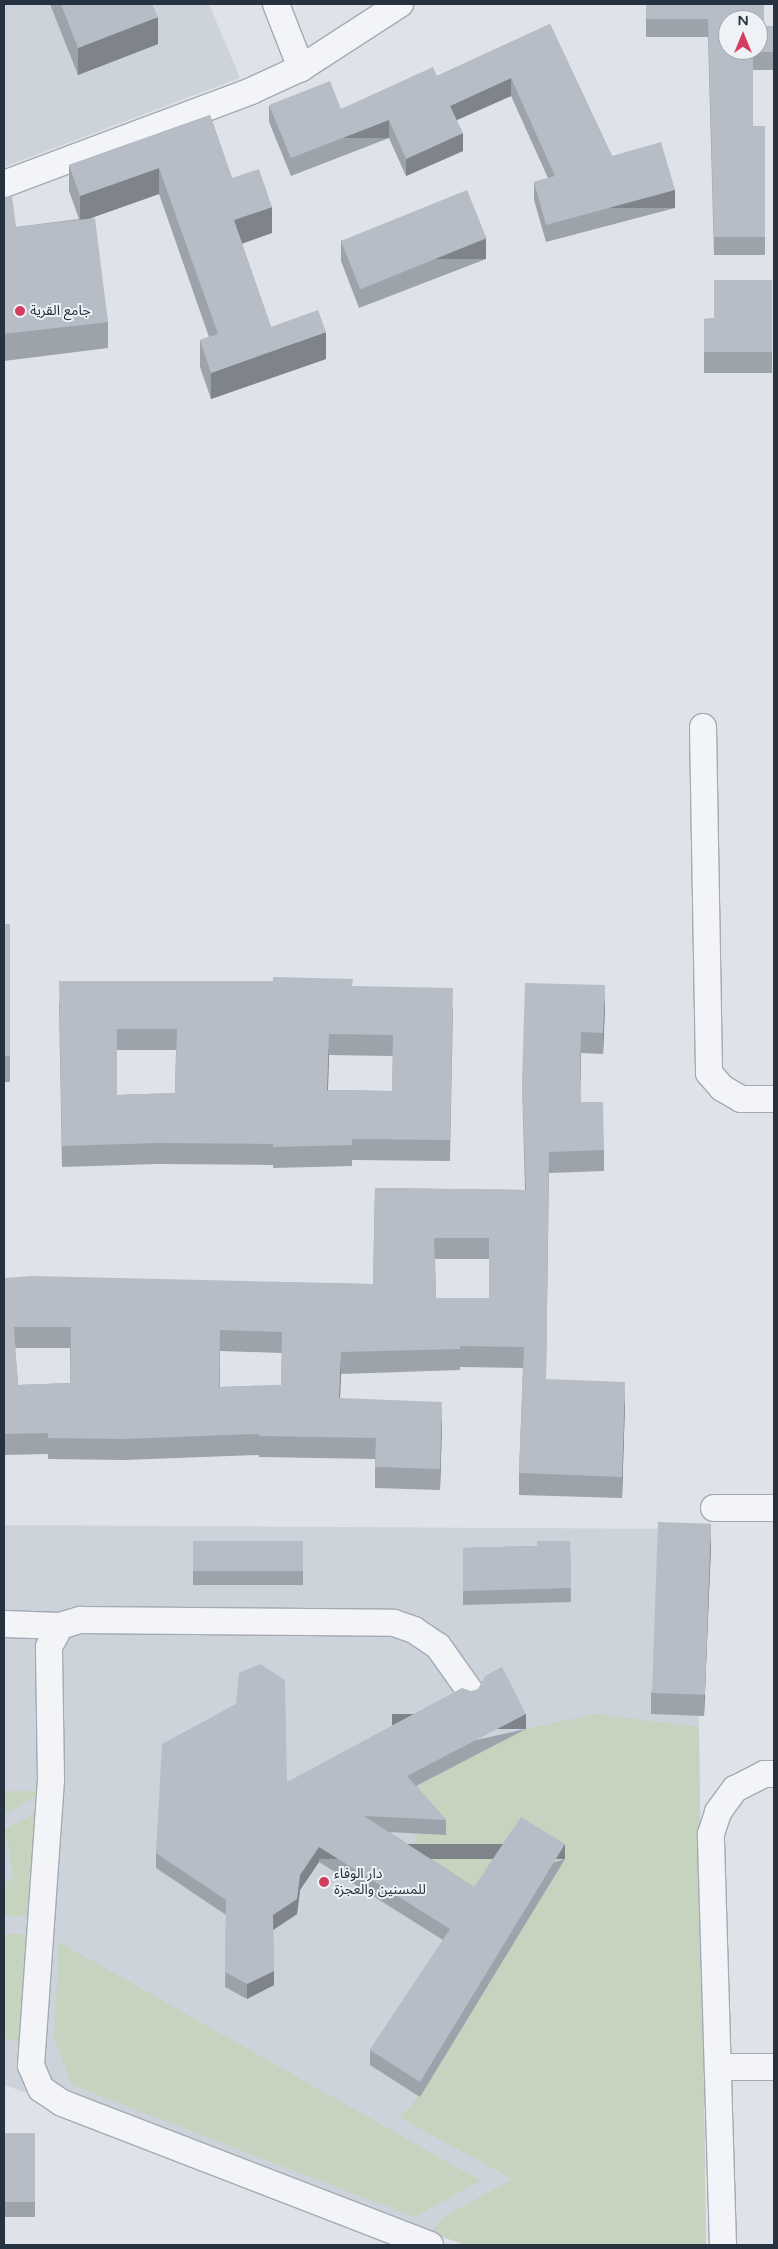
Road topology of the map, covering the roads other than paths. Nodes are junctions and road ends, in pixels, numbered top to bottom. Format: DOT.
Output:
graph roads {
  1 [pos="276,4"];
  2 [pos="400,4"];
  3 [pos="301,68"];
  4 [pos="4,184"];
  5 [pos="703,727"];
  6 [pos="774,1099"];
  7 [pos="714,1508"];
  8 [pos="774,1508"];
  9 [pos="4,1624"];
  10 [pos="60,1626"];
  11 [pos="470,1691"];
  12 [pos="774,1774"];
  13 [pos="718,2067"];
  14 [pos="774,2067"];
  15 [pos="430,2245"];
  16 [pos="723,2245"];
  1 -- 3 [label="street"];
  2 -- 3 [label="street"];
  3 -- 4 [label="street"];
  5 -- 6 [label="street"];
  7 -- 8 [label="street"];
  9 -- 10 [label="street"];
  10 -- 11 [label="street"];
  10 -- 15 [label="street"];
  12 -- 13 [label="street"];
  13 -- 14 [label="street"];
  13 -- 16 [label="street"];
}
